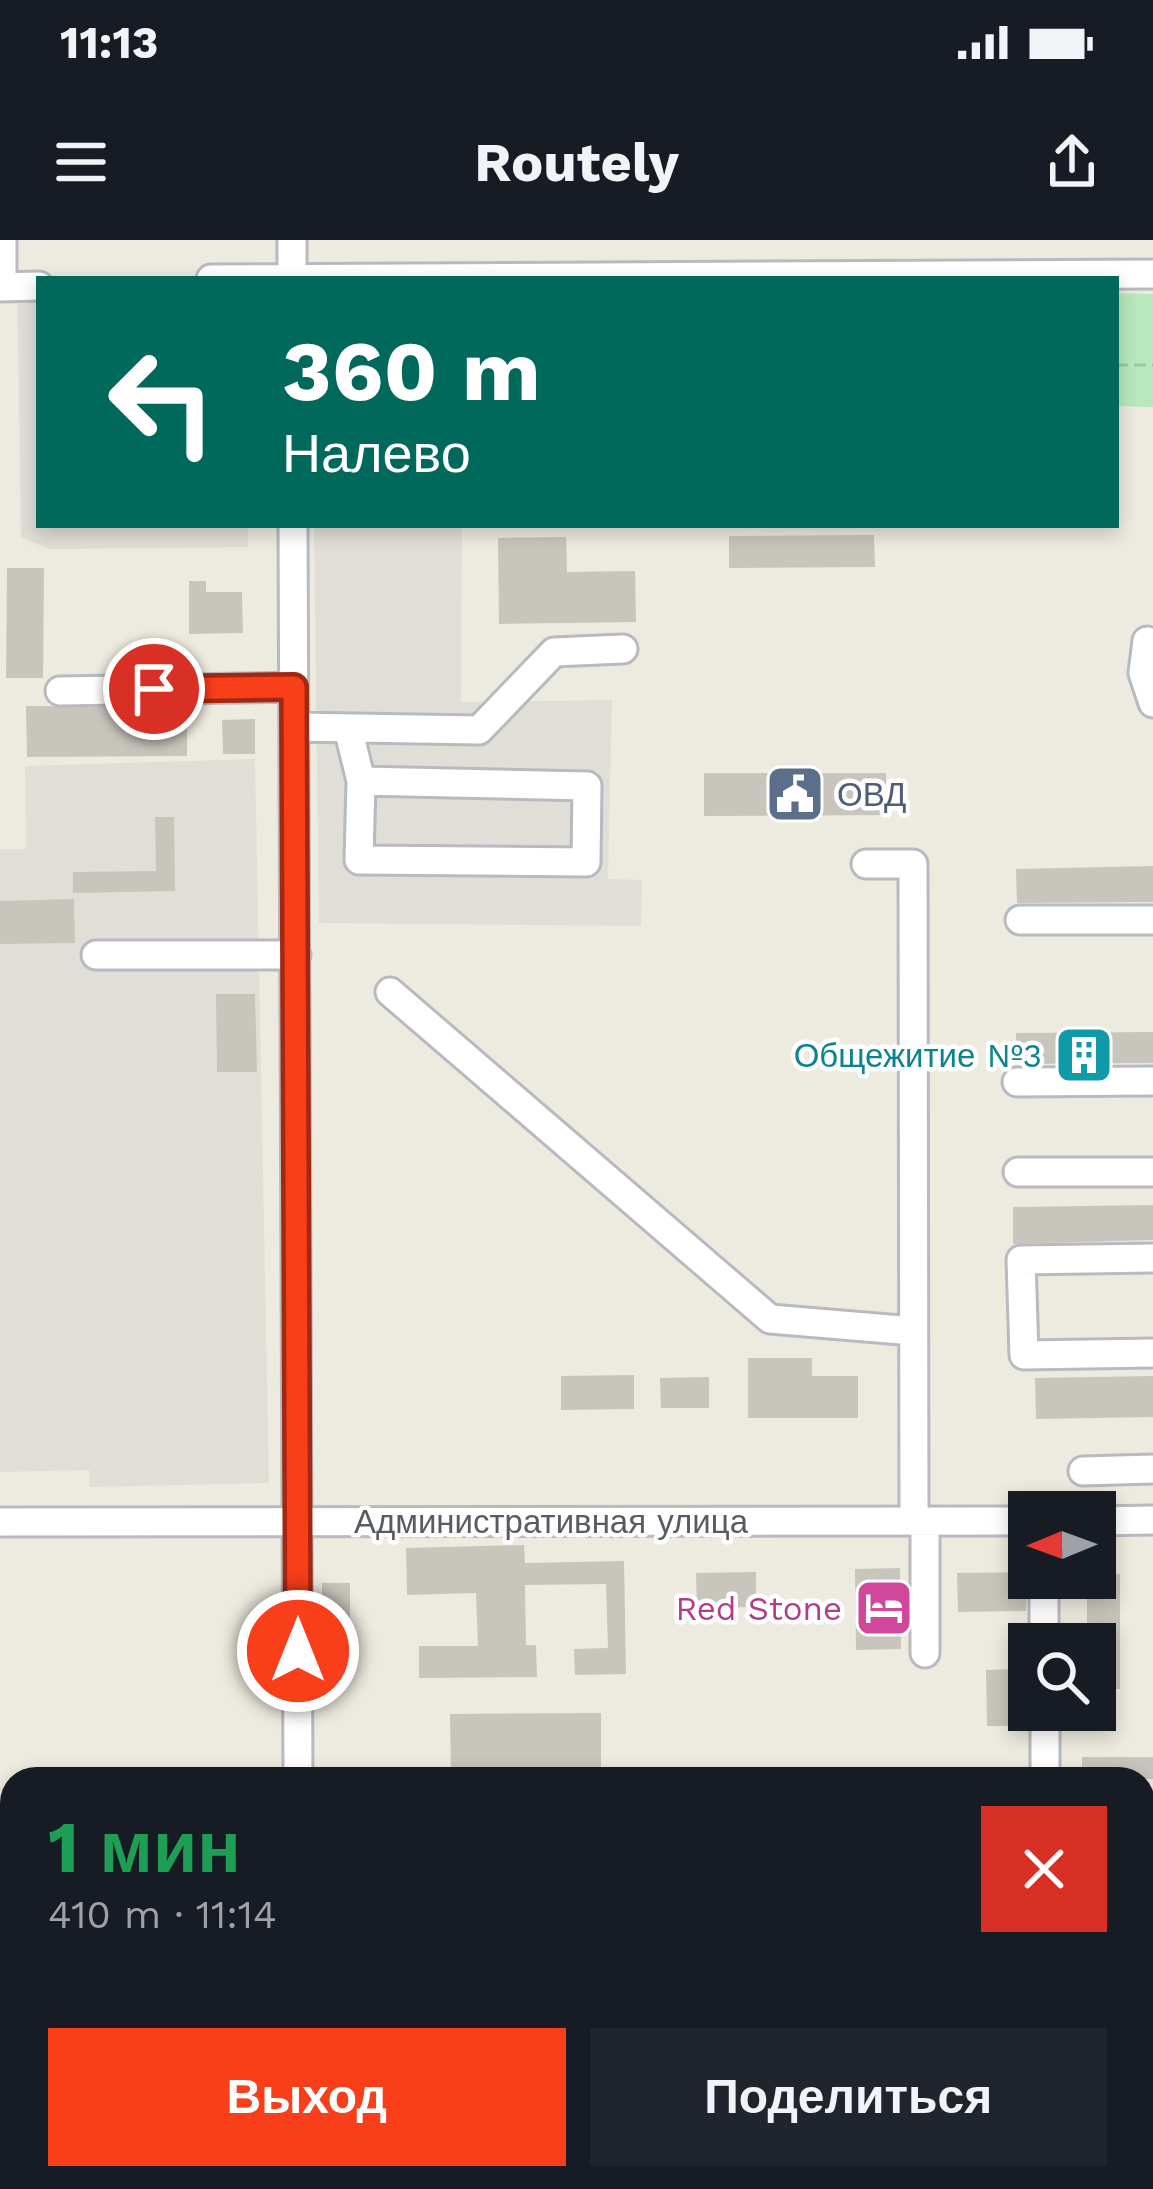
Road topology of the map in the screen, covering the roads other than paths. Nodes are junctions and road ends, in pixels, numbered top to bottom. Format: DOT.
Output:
graph roads {
  1 [pos="2,240"];
  2 [pos="292,240"];
  3 [pos="1153,274"];
  4 [pos="292,276"];
  5 [pos="579,276"];
  6 [pos="36,286"];
  7 [pos="1,287"];
  8 [pos="293,528"];
  9 [pos="1147,641"];
  10 [pos="623,649"];
  11 [pos="294,687"];
  12 [pos="60,691"];
  13 [pos="1153,703"];
  14 [pos="294,727"];
  15 [pos="348,728"];
  16 [pos="361,781"];
  17 [pos="866,864"];
  18 [pos="1020,920"];
  19 [pos="1153,920"];
  20 [pos="96,955"];
  21 [pos="296,955"];
  22 [pos="390,992"];
  23 [pos="1017,1082"];
  24 [pos="1153,1082"];
  25 [pos="1018,1172"];
  26 [pos="1153,1172"];
  27 [pos="1153,1258"];
  28 [pos="913,1331"];
  29 [pos="1153,1352"];
  30 [pos="1153,1469"];
  31 [pos="1083,1471"];
  32 [pos="1153,1520"];
  33 [pos="920,1521"];
  34 [pos="1116,1521"];
  35 [pos="0,1522"];
  36 [pos="299,1522"];
  37 [pos="1008,1522"];
  38 [pos="925,1653"];
  39 [pos="1045,1731"];
  40 [pos="298,1767"];
  41 [pos="1045,1767"];
  1 -- 7 [label="street"];
  2 -- 4 [label="street"];
  3 -- 5 [label="street"];
  6 -- 7 [label="street"];
  8 -- 11 [label="street"];
  9 -- 13 [label="street"];
  10 -- 15 [label="street"];
  11 -- 12 [label="street"];
  11 -- 14 [label="street"];
  14 -- 15 [label="street"];
  14 -- 21 [label="street"];
  15 -- 16 [label="street"];
  16 -- 16 [label="street"];
  17 -- 28 [label="street"];
  18 -- 19 [label="street"];
  20 -- 21 [label="street"];
  21 -- 36 [label="street"];
  22 -- 28 [label="street"];
  23 -- 24 [label="street"];
  25 -- 26 [label="street"];
  27 -- 29 [label="street"];
  28 -- 33 [label="street"];
  30 -- 31 [label="street"];
  32 -- 34 [label="street"];
  33 -- 36 [label="street, Административная улица"];
  33 -- 37 [label="street, Административная улица"];
  33 -- 38 [label="street"];
  35 -- 36 [label="street, Административная улица"];
  36 -- 40 [label="street"];
  39 -- 41 [label="street"];
}
